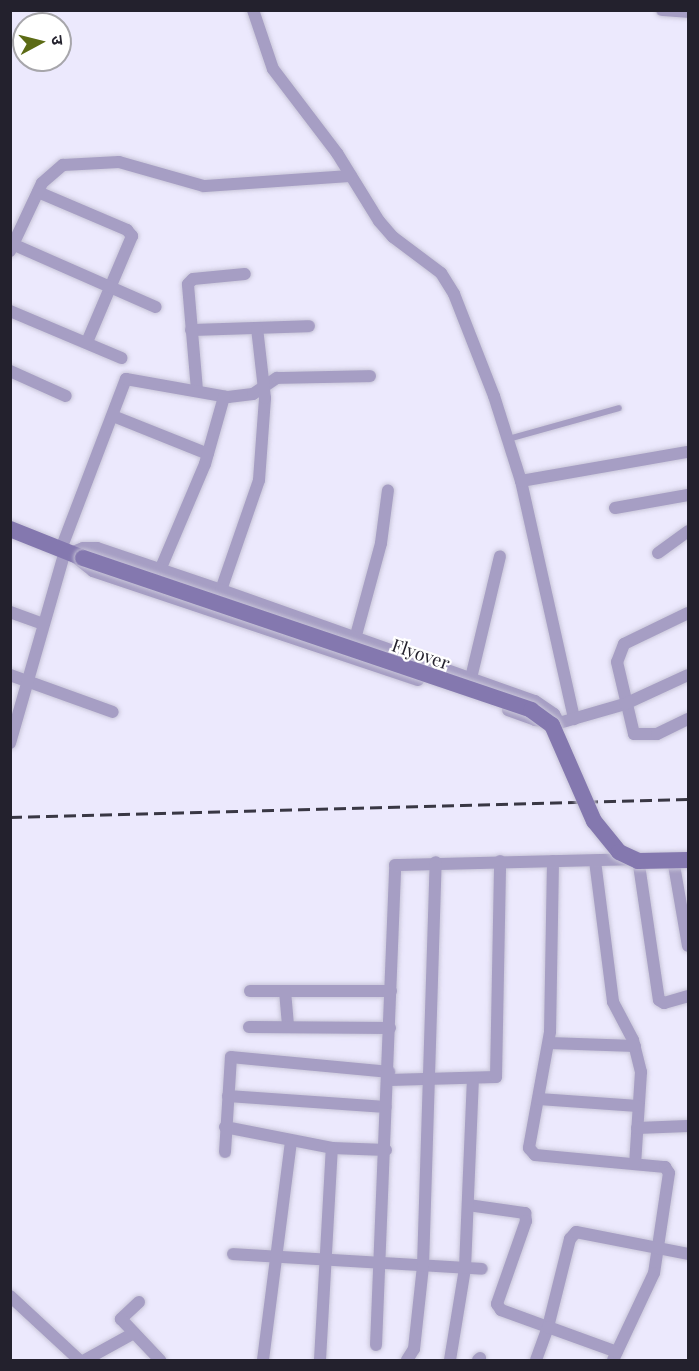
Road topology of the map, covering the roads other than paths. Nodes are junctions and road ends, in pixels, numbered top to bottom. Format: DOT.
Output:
graph roads {
  1 [pos="253,10"];
  2 [pos="662,10"];
  3 [pos="688,12"];
  4 [pos="351,176"];
  5 [pos="38,192"];
  6 [pos="12,246"];
  7 [pos="245,273"];
  8 [pos="112,285"];
  9 [pos="156,307"];
  10 [pos="10,311"];
  11 [pos="309,326"];
  12 [pos="257,328"];
  13 [pos="191,330"];
  14 [pos="87,342"];
  15 [pos="121,358"];
  16 [pos="10,371"];
  17 [pos="370,376"];
  18 [pos="264,384"];
  19 [pos="196,390"];
  20 [pos="66,396"];
  21 [pos="224,397"];
  22 [pos="619,408"];
  23 [pos="113,416"];
  24 [pos="507,439"];
  25 [pos="688,452"];
  26 [pos="208,454"];
  27 [pos="520,481"];
  28 [pos="388,490"];
  29 [pos="688,495"];
  30 [pos="615,507"];
  31 [pos="13,530"];
  32 [pos="688,531"];
  33 [pos="70,553"];
  34 [pos="658,553"];
  35 [pos="500,556"];
  36 [pos="160,570"];
  37 [pos="221,590"];
  38 [pos="10,612"];
  39 [pos="688,613"];
  40 [pos="44,624"];
  41 [pos="355,639"];
  42 [pos="10,675"];
  43 [pos="688,675"];
  44 [pos="471,678"];
  45 [pos="27,681"];
  46 [pos="624,704"];
  47 [pos="112,712"];
  48 [pos="574,719"];
  49 [pos="688,719"];
  50 [pos="559,723"];
  51 [pos="10,743"];
  52 [pos="688,854"];
  53 [pos="500,861"];
  54 [pos="553,861"];
  55 [pos="595,861"];
  56 [pos="618,861"];
  57 [pos="436,862"];
  58 [pos="681,863"];
  59 [pos="639,865"];
  60 [pos="688,865"];
  61 [pos="688,946"];
  62 [pos="250,991"];
  63 [pos="285,991"];
  64 [pos="391,991"];
  65 [pos="688,999"];
  66 [pos="249,1027"];
  67 [pos="288,1027"];
  68 [pos="390,1028"];
  69 [pos="549,1043"];
  70 [pos="635,1046"];
  71 [pos="389,1076"];
  72 [pos="473,1079"];
  73 [pos="431,1080"];
  74 [pos="228,1096"];
  75 [pos="539,1099"];
  76 [pos="638,1106"];
  77 [pos="386,1107"];
  78 [pos="688,1126"];
  79 [pos="225,1127"];
  80 [pos="637,1128"];
  81 [pos="291,1141"];
  82 [pos="332,1148"];
  83 [pos="386,1150"];
  84 [pos="225,1152"];
  85 [pos="635,1164"];
  86 [pos="468,1205"];
  87 [pos="660,1249"];
  88 [pos="233,1254"];
  89 [pos="278,1254"];
  90 [pos="688,1254"];
  91 [pos="326,1257"];
  92 [pos="382,1263"];
  93 [pos="423,1266"];
  94 [pos="465,1268"];
  95 [pos="482,1269"];
  96 [pos="10,1296"];
  97 [pos="139,1302"];
  98 [pos="548,1327"];
  99 [pos="134,1333"];
  100 [pos="376,1345"];
  101 [pos="615,1356"];
  102 [pos="413,1359"];
  103 [pos="79,1360"];
  104 [pos="85,1360"];
  105 [pos="160,1360"];
  106 [pos="263,1360"];
  107 [pos="320,1360"];
  108 [pos="450,1360"];
  109 [pos="536,1360"];
  1 -- 4 [label="street"];
  2 -- 3 [label="street"];
  4 -- 5 [label="street"];
  4 -- 24 [label="street"];
  5 -- 6 [label="street"];
  5 -- 8 [label="street"];
  6 -- 8 [label="street"];
  7 -- 13 [label="street"];
  8 -- 9 [label="street"];
  8 -- 14 [label="street"];
  10 -- 14 [label="street"];
  11 -- 12 [label="street"];
  12 -- 13 [label="street"];
  12 -- 18 [label="street"];
  13 -- 19 [label="street"];
  14 -- 15 [label="street"];
  16 -- 20 [label="street"];
  17 -- 18 [label="street"];
  18 -- 21 [label="street"];
  18 -- 37 [label="street"];
  19 -- 21 [label="street"];
  19 -- 23 [label="street"];
  21 -- 26 [label="street"];
  22 -- 24 [label="lane"];
  23 -- 26 [label="street"];
  23 -- 33 [label="street"];
  24 -- 27 [label="street"];
  25 -- 27 [label="street"];
  26 -- 36 [label="street"];
  27 -- 48 [label="street"];
  28 -- 41 [label="street"];
  29 -- 30 [label="street"];
  31 -- 33 [label="main road, Flyover"];
  32 -- 34 [label="street"];
  33 -- 36 [label="street"];
  33 -- 40 [label="street"];
  33 -- 50 [label="street"];
  33 -- 58 [label="main road, Flyover, bridge"];
  35 -- 44 [label="street"];
  36 -- 37 [label="street"];
  37 -- 41 [label="street"];
  38 -- 40 [label="street"];
  39 -- 46 [label="street"];
  40 -- 45 [label="street"];
  41 -- 44 [label="street"];
  42 -- 45 [label="street"];
  43 -- 46 [label="street"];
  44 -- 50 [label="street"];
  45 -- 47 [label="street"];
  45 -- 51 [label="street"];
  46 -- 48 [label="street"];
  46 -- 49 [label="street"];
  48 -- 50 [label="street"];
  52 -- 56 [label="street"];
  53 -- 54 [label="street"];
  53 -- 57 [label="street"];
  53 -- 72 [label="street"];
  54 -- 55 [label="street"];
  54 -- 69 [label="street"];
  55 -- 56 [label="street"];
  55 -- 70 [label="street"];
  56 -- 59 [label="street"];
  57 -- 64 [label="street"];
  57 -- 73 [label="street"];
  58 -- 59 [label="street"];
  58 -- 60 [label="street"];
  58 -- 61 [label="street"];
  59 -- 65 [label="street"];
  62 -- 63 [label="street"];
  63 -- 64 [label="street"];
  63 -- 67 [label="street"];
  64 -- 68 [label="street"];
  66 -- 67 [label="street"];
  67 -- 68 [label="street"];
  68 -- 71 [label="street"];
  69 -- 70 [label="street"];
  69 -- 75 [label="street"];
  70 -- 76 [label="street"];
  71 -- 73 [label="street"];
  71 -- 74 [label="street"];
  71 -- 77 [label="street"];
  72 -- 73 [label="street"];
  72 -- 86 [label="street"];
  73 -- 93 [label="street"];
  74 -- 77 [label="street"];
  74 -- 79 [label="street"];
  75 -- 76 [label="street"];
  75 -- 85 [label="street"];
  76 -- 80 [label="street"];
  77 -- 83 [label="street"];
  78 -- 80 [label="street"];
  79 -- 81 [label="street"];
  79 -- 84 [label="street"];
  80 -- 85 [label="street"];
  81 -- 82 [label="street"];
  81 -- 89 [label="street"];
  82 -- 83 [label="street"];
  82 -- 91 [label="street"];
  83 -- 92 [label="street"];
  85 -- 87 [label="street"];
  86 -- 94 [label="street"];
  86 -- 98 [label="street"];
  87 -- 90 [label="street"];
  87 -- 98 [label="street"];
  87 -- 101 [label="street"];
  88 -- 89 [label="street"];
  89 -- 91 [label="street"];
  89 -- 106 [label="street"];
  91 -- 92 [label="street"];
  91 -- 107 [label="street"];
  92 -- 93 [label="street"];
  92 -- 100 [label="street"];
  93 -- 94 [label="street"];
  93 -- 102 [label="street"];
  94 -- 95 [label="street"];
  94 -- 108 [label="street"];
  96 -- 103 [label="street"];
  97 -- 99 [label="street"];
  98 -- 101 [label="street"];
  98 -- 109 [label="street"];
  99 -- 104 [label="street"];
  99 -- 105 [label="street"];
}
